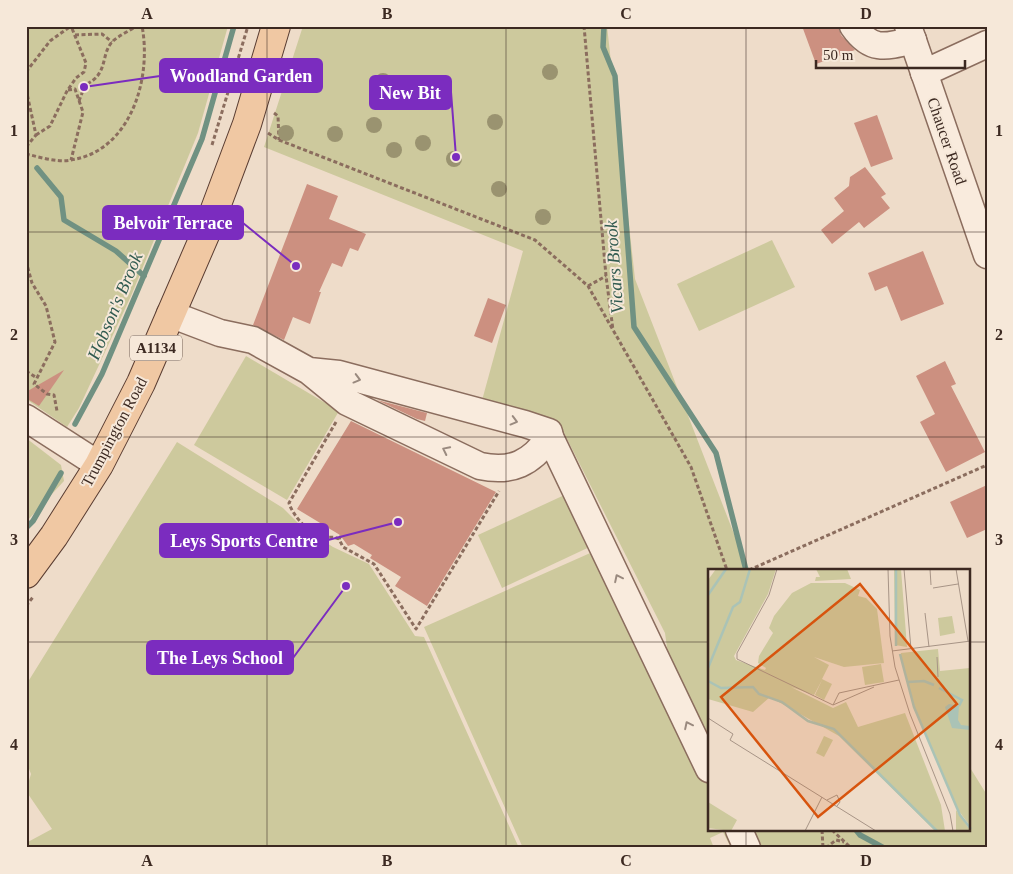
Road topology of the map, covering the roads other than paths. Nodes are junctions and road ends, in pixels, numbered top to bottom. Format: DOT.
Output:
graph roads {
  1 [pos="276,26"];
  2 [pos="853,26"];
  3 [pos="910,33"];
  4 [pos="987,44"];
  5 [pos="924,74"];
  6 [pos="987,255"];
  7 [pos="170,314"];
  8 [pos="309,371"];
  9 [pos="26,418"];
  10 [pos="550,437"];
  11 [pos="99,465"];
  12 [pos="26,574"];
  13 [pos="708,767"];
  14 [pos="740,832"];
  15 [pos="747,848"];
  1 -- 7 [label="main road, Trumpington Road / A1134"];
  2 -- 3 [label="street"];
  3 -- 5 [label="street, Chaucer Road"];
  4 -- 5 [label="street"];
  5 -- 6 [label="street, Chaucer Road"];
  7 -- 8 [label="street"];
  7 -- 11 [label="main road, Trumpington Road / A1134"];
  8 -- 10 [label="street, one-way"];
  10 -- 8 [label="street, one-way"];
  9 -- 11 [label="street"];
  13 -- 10 [label="street, one-way"];
  11 -- 12 [label="main road, Trumpington Road / A1134"];
  14 -- 15 [label="street"];
}
